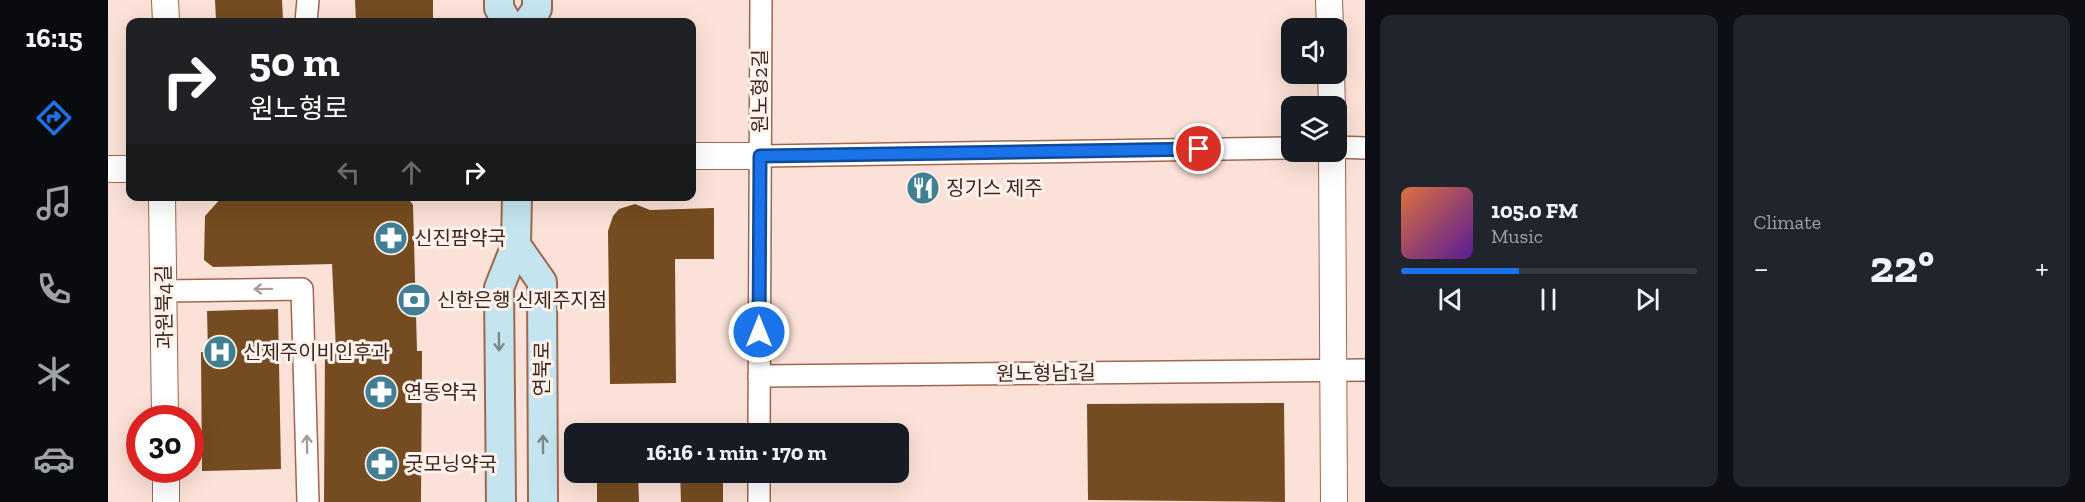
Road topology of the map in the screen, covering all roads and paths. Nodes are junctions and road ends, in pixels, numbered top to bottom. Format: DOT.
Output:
graph roads {
  1 [pos="165,0"];
  2 [pos="308,0"];
  3 [pos="499,0"];
  4 [pos="537,0"];
  5 [pos="761,0"];
  6 [pos="1329,0"];
  7 [pos="166,18"];
  8 [pos="306,18"];
  9 [pos="505,18"];
  10 [pos="531,18"];
  11 [pos="1330,18"];
  12 [pos="1347,147"];
  13 [pos="1281,148"];
  14 [pos="1365,148"];
  15 [pos="696,156"];
  16 [pos="760,156"];
  17 [pos="1332,162"];
  18 [pos="126,169"];
  19 [pos="108,170"];
  20 [pos="162,201"];
  21 [pos="517,201"];
  22 [pos="516,245"];
  23 [pos="164,291"];
  24 [pos="1333,370"];
  25 [pos="1365,370"];
  26 [pos="759,376"];
  27 [pos="165,405"];
  28 [pos="759,423"];
  29 [pos="166,483"];
  30 [pos="759,483"];
  31 [pos="166,502"];
  32 [pos="308,502"];
  33 [pos="501,502"];
  34 [pos="543,502"];
  35 [pos="759,502"];
  36 [pos="1334,502"];
  1 -- 7 [label="street"];
  2 -- 8 [label="street"];
  3 -- 9 [label="main road"];
  4 -- 10 [label="main road"];
  5 -- 16 [label="street, 원노형2길"];
  6 -- 11 [label="street"];
  12 -- 14 [label="street"];
  13 -- 16 [label="street"];
  15 -- 16 [label="street"];
  16 -- 26 [label="street, 원노형2길"];
  17 -- 24 [label="street"];
  18 -- 19 [label="street"];
  20 -- 23 [label="street, 과원북4길"];
  21 -- 22 [label="main road"];
  22 -- 33 [label="main road, one-way"];
  34 -- 22 [label="main road, 연북로, one-way"];
  23 -- 27 [label="street, 과원북4길"];
  32 -- 23 [label="street, one-way"];
  24 -- 25 [label="street, 원노형남1길"];
  24 -- 26 [label="street, 원노형남1길"];
  24 -- 36 [label="street"];
  26 -- 28 [label="street, 원노형2길"];
  29 -- 31 [label="street"];
  30 -- 35 [label="street"];
}
